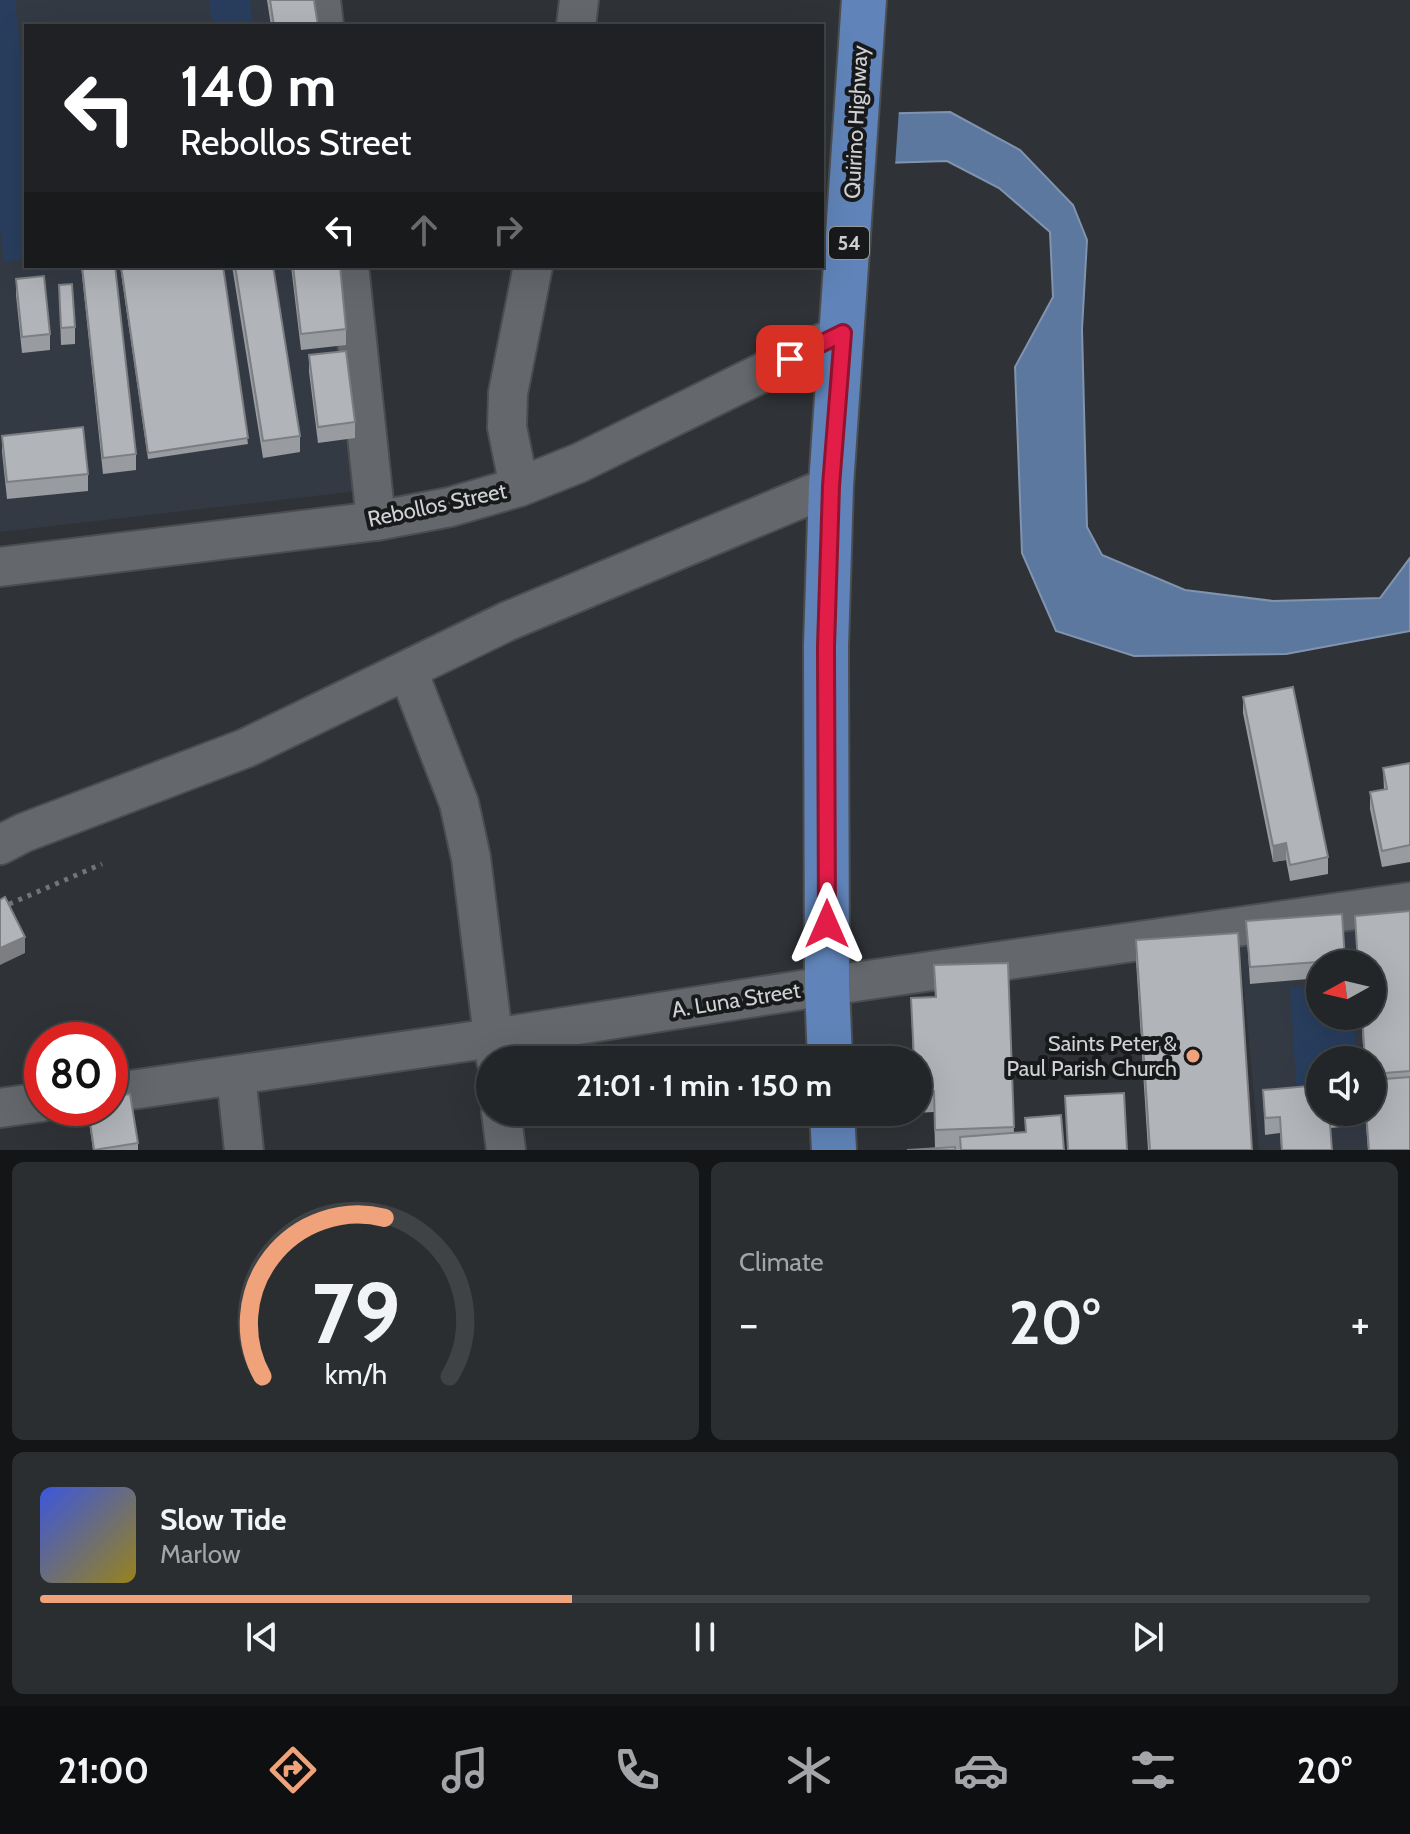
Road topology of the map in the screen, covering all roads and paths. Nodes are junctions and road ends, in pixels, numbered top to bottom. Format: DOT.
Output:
graph roads {
  1 [pos="321,0"];
  2 [pos="579,0"];
  3 [pos="864,0"];
  4 [pos="324,24"];
  5 [pos="576,24"];
  6 [pos="349,268"];
  7 [pos="533,268"];
  8 [pos="843,333"];
  9 [pos="831,486"];
  10 [pos="519,487"];
  11 [pos="376,521"];
  12 [pos="0,567"];
  13 [pos="408,671"];
  14 [pos="0,845"];
  15 [pos="102,864"];
  16 [pos="1410,902"];
  17 [pos="0,908"];
  18 [pos="827,986"];
  19 [pos="494,1046"];
  20 [pos="510,1046"];
  21 [pos="829,1046"];
  22 [pos="476,1051"];
  23 [pos="236,1076"];
  24 [pos="128,1091"];
  25 [pos="24,1105"];
  26 [pos="0,1108"];
  27 [pos="503,1126"];
  28 [pos="833,1126"];
  29 [pos="244,1150"];
  30 [pos="506,1150"];
  31 [pos="834,1150"];
  1 -- 4 [label="street"];
  2 -- 5 [label="street"];
  3 -- 8 [label="highway, Quirino Highway / 54"];
  6 -- 11 [label="street"];
  7 -- 10 [label="street"];
  8 -- 9 [label="highway, Quirino Highway / 54"];
  8 -- 10 [label="street, Rebollos Street"];
  9 -- 13 [label="street"];
  9 -- 18 [label="highway, Quirino Highway / 54"];
  10 -- 11 [label="street, Rebollos Street"];
  11 -- 12 [label="street, Rebollos Street"];
  13 -- 14 [label="street"];
  13 -- 19 [label="street"];
  15 -- 17 [label="path"];
  16 -- 18 [label="street, A. Luna Street"];
  18 -- 20 [label="street, A. Luna Street"];
  18 -- 21 [label="highway, Quirino Highway / 54"];
  22 -- 23 [label="street, A. Luna Street"];
  23 -- 24 [label="street, A. Luna Street"];
  23 -- 29 [label="street"];
  25 -- 26 [label="street"];
  27 -- 30 [label="street"];
  28 -- 31 [label="highway"];
}
